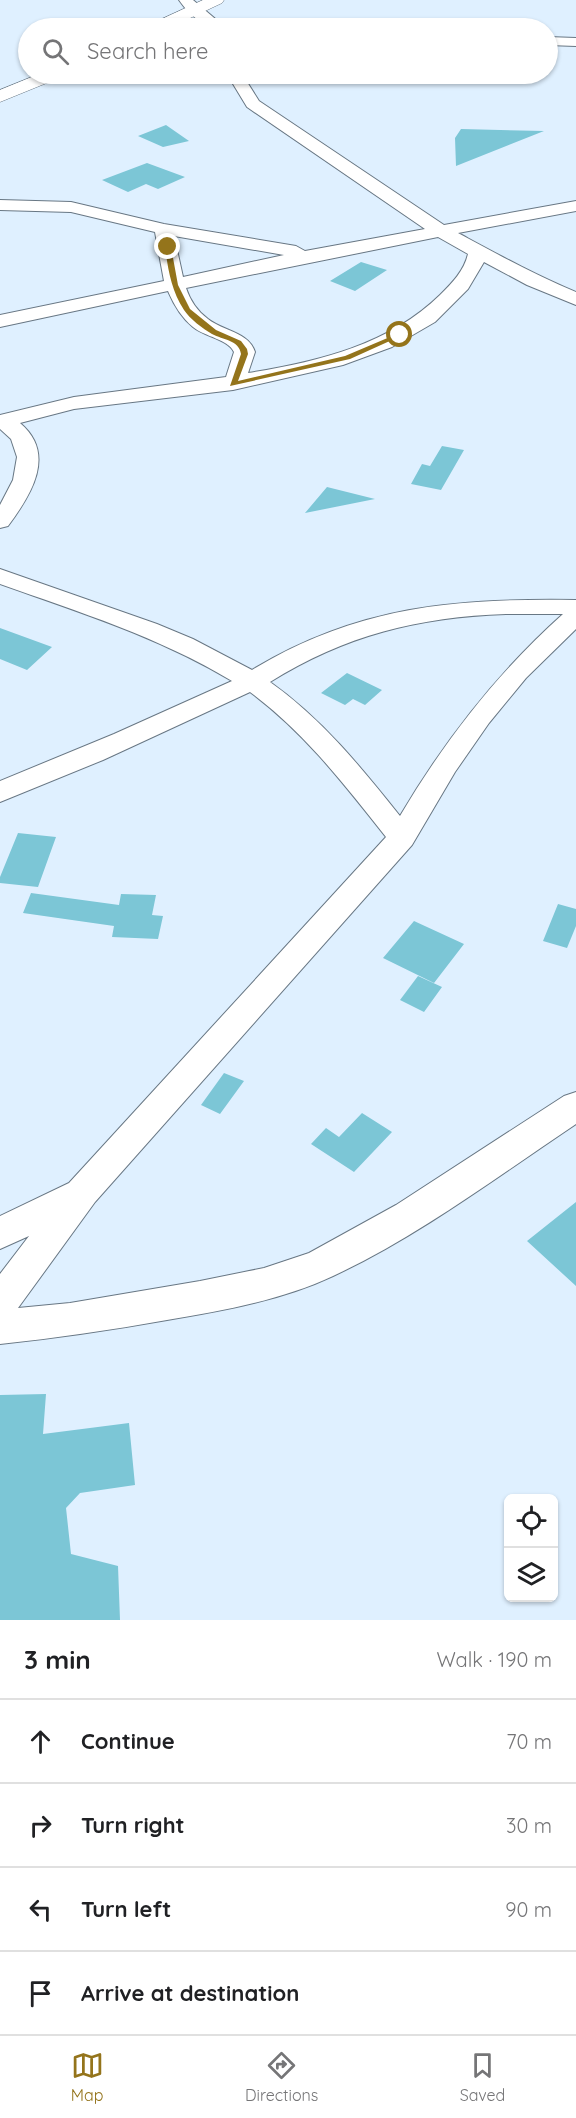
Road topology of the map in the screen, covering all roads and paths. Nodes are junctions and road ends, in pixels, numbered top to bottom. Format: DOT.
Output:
graph roads {
  1 [pos="216,0"];
  2 [pos="191,6"];
  3 [pos="172,18"];
  4 [pos="207,18"];
  5 [pos="558,41"];
  6 [pos="576,42"];
  7 [pos="31,84"];
  8 [pos="241,84"];
  9 [pos="0,97"];
  10 [pos="0,205"];
  11 [pos="576,206"];
  12 [pos="164,229"];
  13 [pos="442,232"];
  14 [pos="478,249"];
  15 [pos="313,255"];
  16 [pos="174,285"];
  17 [pos="576,299"];
  18 [pos="0,321"];
  19 [pos="233,384"];
  20 [pos="1,419"];
  21 [pos="0,521"];
  22 [pos="0,576"];
  23 [pos="576,607"];
  24 [pos="576,616"];
  25 [pos="251,682"];
  26 [pos="0,792"];
  27 [pos="402,838"];
  28 [pos="576,1106"];
  29 [pos="83,1191"];
  30 [pos="0,1233"];
  31 [pos="0,1303"];
  32 [pos="0,1327"];
  1 -- 2 [label="street"];
  2 -- 3 [label="street"];
  2 -- 4 [label="street"];
  5 -- 6 [label="street"];
  7 -- 9 [label="street"];
  8 -- 13 [label="street"];
  10 -- 12 [label="street"];
  11 -- 13 [label="street"];
  12 -- 15 [label="street"];
  12 -- 16 [label="street"];
  13 -- 14 [label="street"];
  13 -- 15 [label="street"];
  14 -- 17 [label="street"];
  14 -- 19 [label="street"];
  15 -- 16 [label="street"];
  16 -- 18 [label="street"];
  16 -- 19 [label="street"];
  19 -- 20 [label="street"];
  20 -- 21 [label="street"];
  22 -- 25 [label="street"];
  23 -- 25 [label="street"];
  24 -- 27 [label="street"];
  25 -- 26 [label="street"];
  25 -- 27 [label="street"];
  27 -- 29 [label="street"];
  28 -- 32 [label="street"];
  29 -- 30 [label="street"];
  29 -- 31 [label="street"];
}
